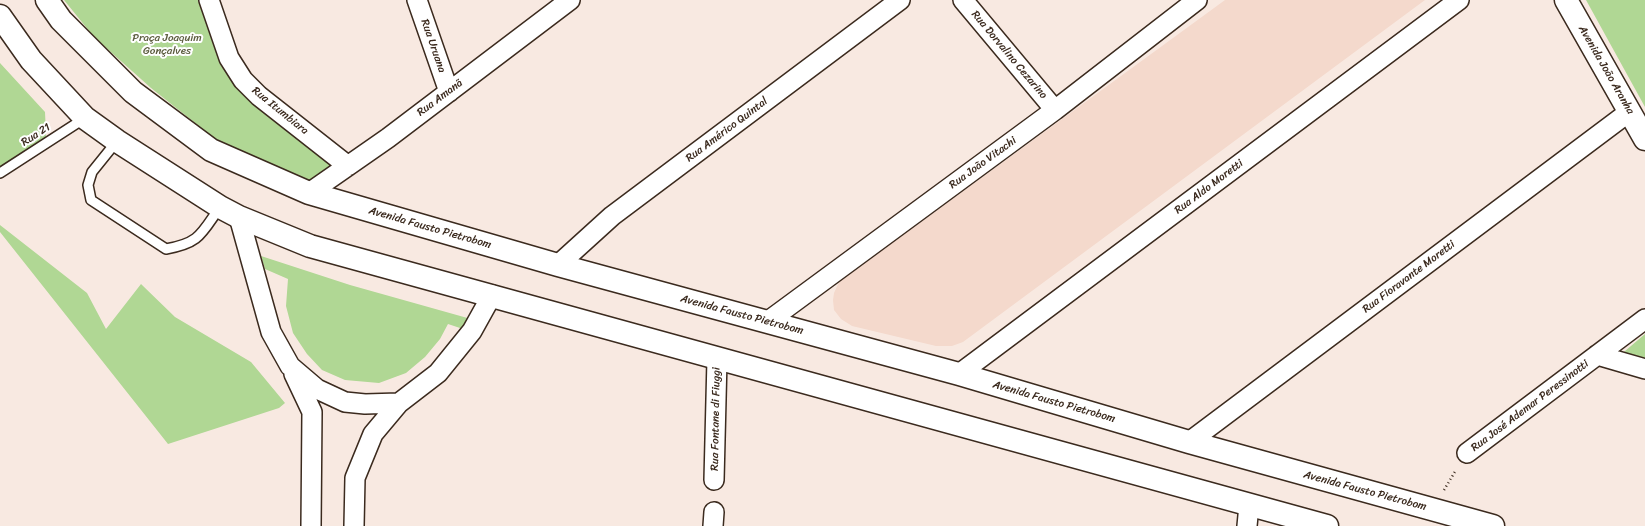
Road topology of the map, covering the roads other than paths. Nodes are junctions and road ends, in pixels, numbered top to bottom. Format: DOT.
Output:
graph roads {
  1 [pos="48,0"];
  2 [pos="209,0"];
  3 [pos="417,0"];
  4 [pos="570,0"];
  5 [pos="900,0"];
  6 [pos="963,0"];
  7 [pos="1197,0"];
  8 [pos="1459,0"];
  9 [pos="1566,0"];
  10 [pos="0,16"];
  11 [pos="449,92"];
  12 [pos="1055,110"];
  13 [pos="1629,112"];
  14 [pos="85,118"];
  15 [pos="1645,140"];
  16 [pos="117,142"];
  17 [pos="348,166"];
  18 [pos="0,173"];
  19 [pos="309,194"];
  20 [pos="229,212"];
  21 [pos="558,265"];
  22 [pos="492,295"];
  23 [pos="1645,319"];
  24 [pos="767,322"];
  25 [pos="1597,355"];
  26 [pos="717,359"];
  27 [pos="290,366"];
  28 [pos="1645,369"];
  29 [pos="959,374"];
  30 [pos="399,403"];
  31 [pos="1189,442"];
  32 [pos="1467,453"];
  33 [pos="714,480"];
  34 [pos="1248,516"];
  35 [pos="311,526"];
  36 [pos="354,526"];
  37 [pos="1327,526"];
  38 [pos="1493,526"];
  1 -- 19 [label="main road, Avenida Fausto Pietrobom"];
  2 -- 17 [label="street, Rua Itumbiara"];
  3 -- 11 [label="street, Rua Uruana"];
  4 -- 11 [label="street, Rua Amanã"];
  5 -- 21 [label="street, Rua Américo Quintal"];
  6 -- 12 [label="street, Rua Dorvalino Cezarino"];
  7 -- 12 [label="street, Rua João Vitachi"];
  8 -- 29 [label="street, Rua Aldo Moretti"];
  9 -- 13 [label="main road, Avenida João Aranha"];
  10 -- 14 [label="main road"];
  11 -- 17 [label="street, Rua Amanã"];
  12 -- 24 [label="street, Rua João Vitachi"];
  13 -- 15 [label="main road, Avenida João Aranha"];
  13 -- 31 [label="street, Rua Fioravante Moretti"];
  14 -- 16 [label="main road"];
  14 -- 18 [label="lane, Rua 21"];
  16 -- 20 [label="main road"];
  16 -- 20 [label="lane"];
  17 -- 19 [label="street, Rua Amanã"];
  19 -- 21 [label="main road, Avenida Fausto Pietrobom"];
  20 -- 22 [label="main road"];
  20 -- 27 [label="street"];
  21 -- 24 [label="main road, Avenida Fausto Pietrobom"];
  22 -- 26 [label="main road"];
  22 -- 30 [label="street"];
  23 -- 25 [label="street, Rua José Ademar Peressinotti"];
  24 -- 29 [label="main road, Avenida Fausto Pietrobom"];
  25 -- 28 [label="street"];
  25 -- 32 [label="street, Rua José Ademar Peressinotti"];
  26 -- 33 [label="street, Rua Fontane di Fiuggi"];
  26 -- 34 [label="main road"];
  27 -- 30 [label="street"];
  27 -- 35 [label="street"];
  29 -- 31 [label="main road, Avenida Fausto Pietrobom"];
  30 -- 36 [label="street"];
  31 -- 38 [label="main road, Avenida Fausto Pietrobom"];
  34 -- 37 [label="main road"];
}
